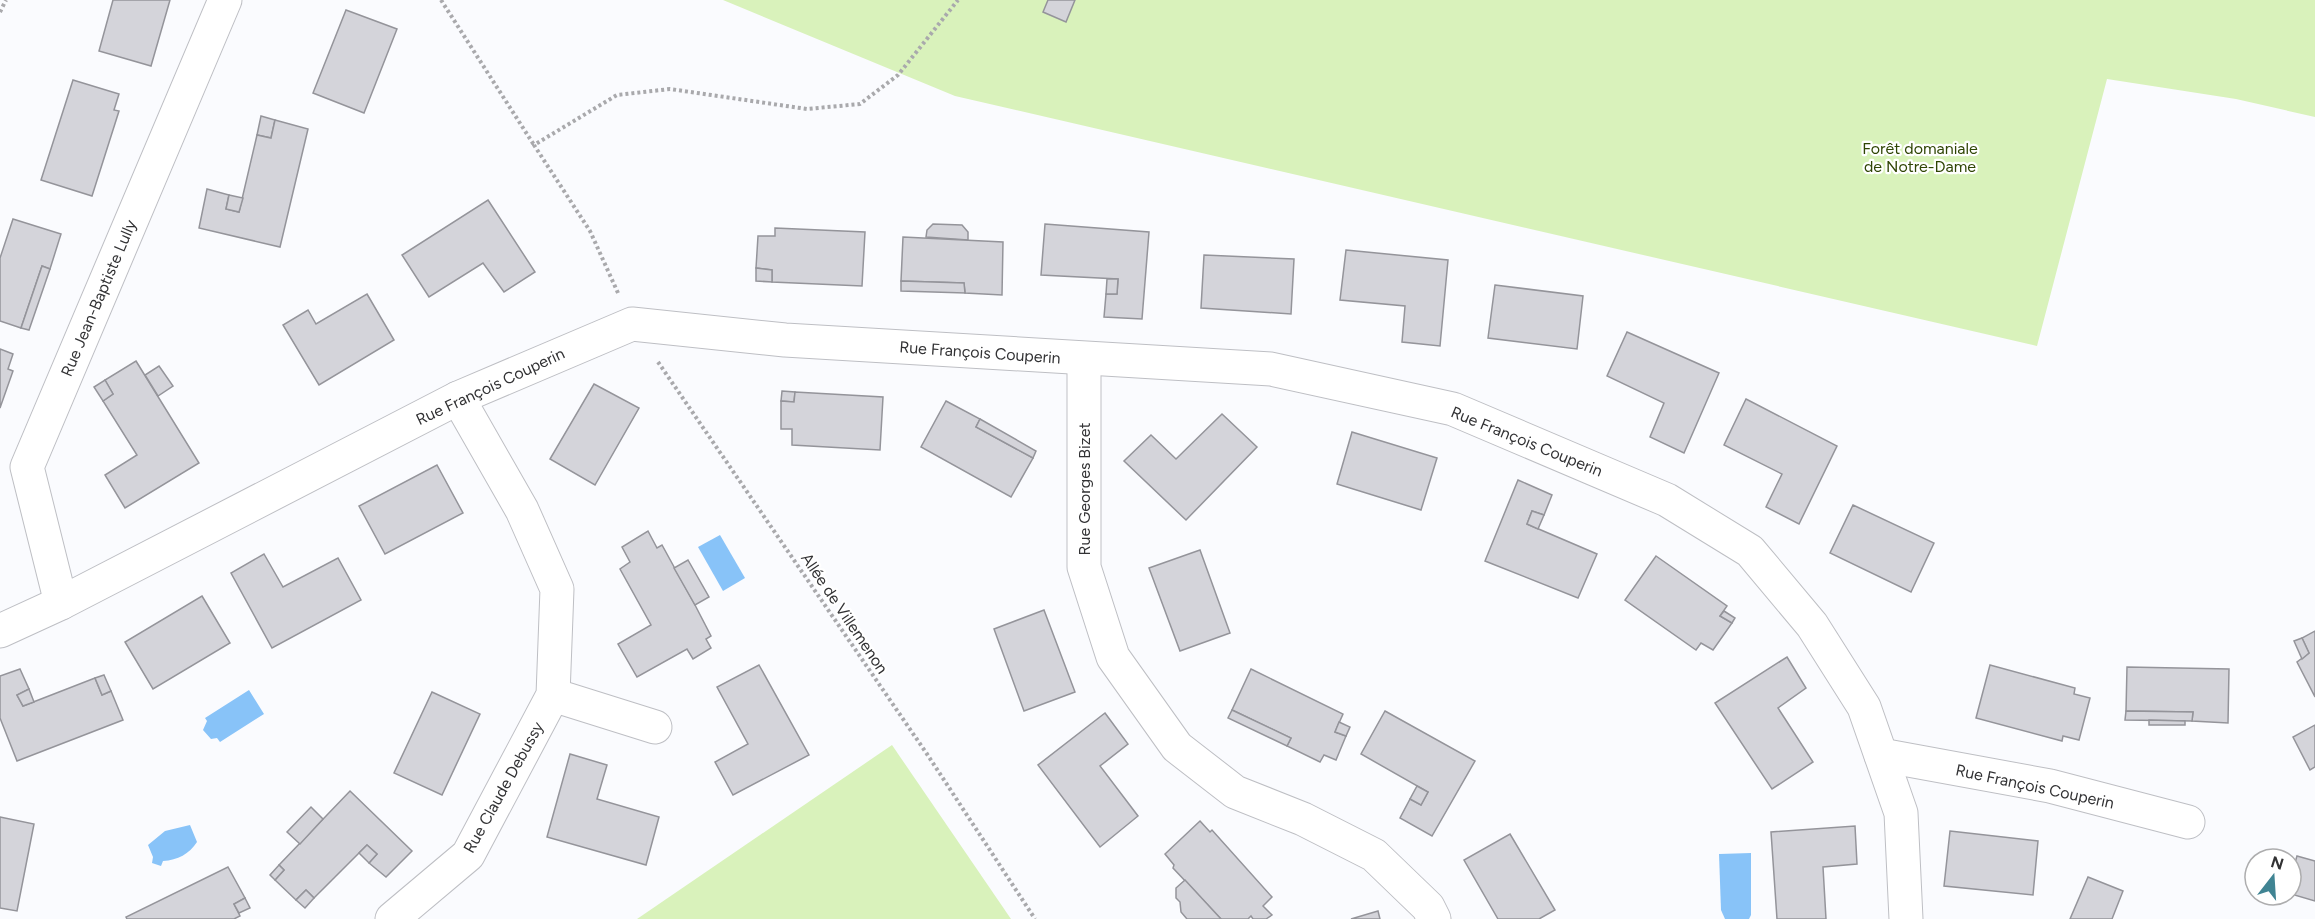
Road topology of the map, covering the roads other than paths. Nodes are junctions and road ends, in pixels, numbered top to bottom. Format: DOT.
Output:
graph roads {
  1 [pos="225,0"];
  2 [pos="1084,358"];
  3 [pos="458,398"];
  4 [pos="62,603"];
  5 [pos="0,631"];
  6 [pos="553,695"];
  7 [pos="655,727"];
  8 [pos="1881,755"];
  9 [pos="2188,822"];
  10 [pos="392,919"];
  11 [pos="1434,919"];
  12 [pos="1906,919"];
  1 -- 4 [label="street, Rue Jean-Baptiste Lully"];
  2 -- 3 [label="street, Rue François Couperin"];
  2 -- 8 [label="street, Rue François Couperin"];
  2 -- 11 [label="street, Rue Georges Bizet"];
  3 -- 4 [label="street, Rue François Couperin"];
  3 -- 6 [label="street, Rue Claude Debussy"];
  4 -- 5 [label="street, Rue François Couperin"];
  6 -- 7 [label="street"];
  6 -- 10 [label="street, Rue Claude Debussy"];
  8 -- 9 [label="street, Rue François Couperin"];
  8 -- 12 [label="street, Rue François Couperin"];
}
